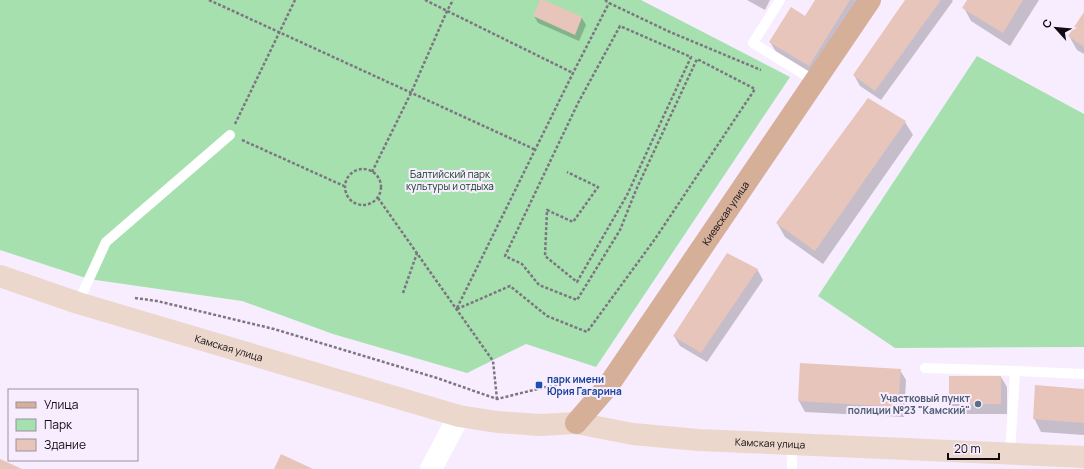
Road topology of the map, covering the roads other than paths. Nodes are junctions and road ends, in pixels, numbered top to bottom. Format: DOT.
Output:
graph roads {
  1 [pos="780,0"];
  2 [pos="870,0"];
  3 [pos="815,81"];
  4 [pos="230,135"];
  5 [pos="0,276"];
  6 [pos="78,304"];
  7 [pos="925,368"];
  8 [pos="1015,371"];
  9 [pos="1084,374"];
  10 [pos="459,416"];
  11 [pos="576,423"];
  12 [pos="792,444"];
  13 [pos="1010,454"];
  14 [pos="1084,457"];
  15 [pos="431,469"];
  16 [pos="792,469"];
  1 -- 3 [label="lane"];
  2 -- 3 [label="main road, Киевская улица"];
  3 -- 11 [label="main road, Киевская улица"];
  4 -- 6 [label="lane"];
  5 -- 6 [label="main road, Камская улица"];
  6 -- 10 [label="main road, Камская улица"];
  7 -- 8 [label="lane"];
  8 -- 9 [label="lane"];
  8 -- 13 [label="lane"];
  10 -- 11 [label="main road, Камская улица"];
  10 -- 15 [label="street"];
  11 -- 12 [label="main road, Камская улица"];
  12 -- 13 [label="main road, Камская улица"];
  12 -- 16 [label="lane"];
  13 -- 14 [label="main road, Камская улица"];
}
